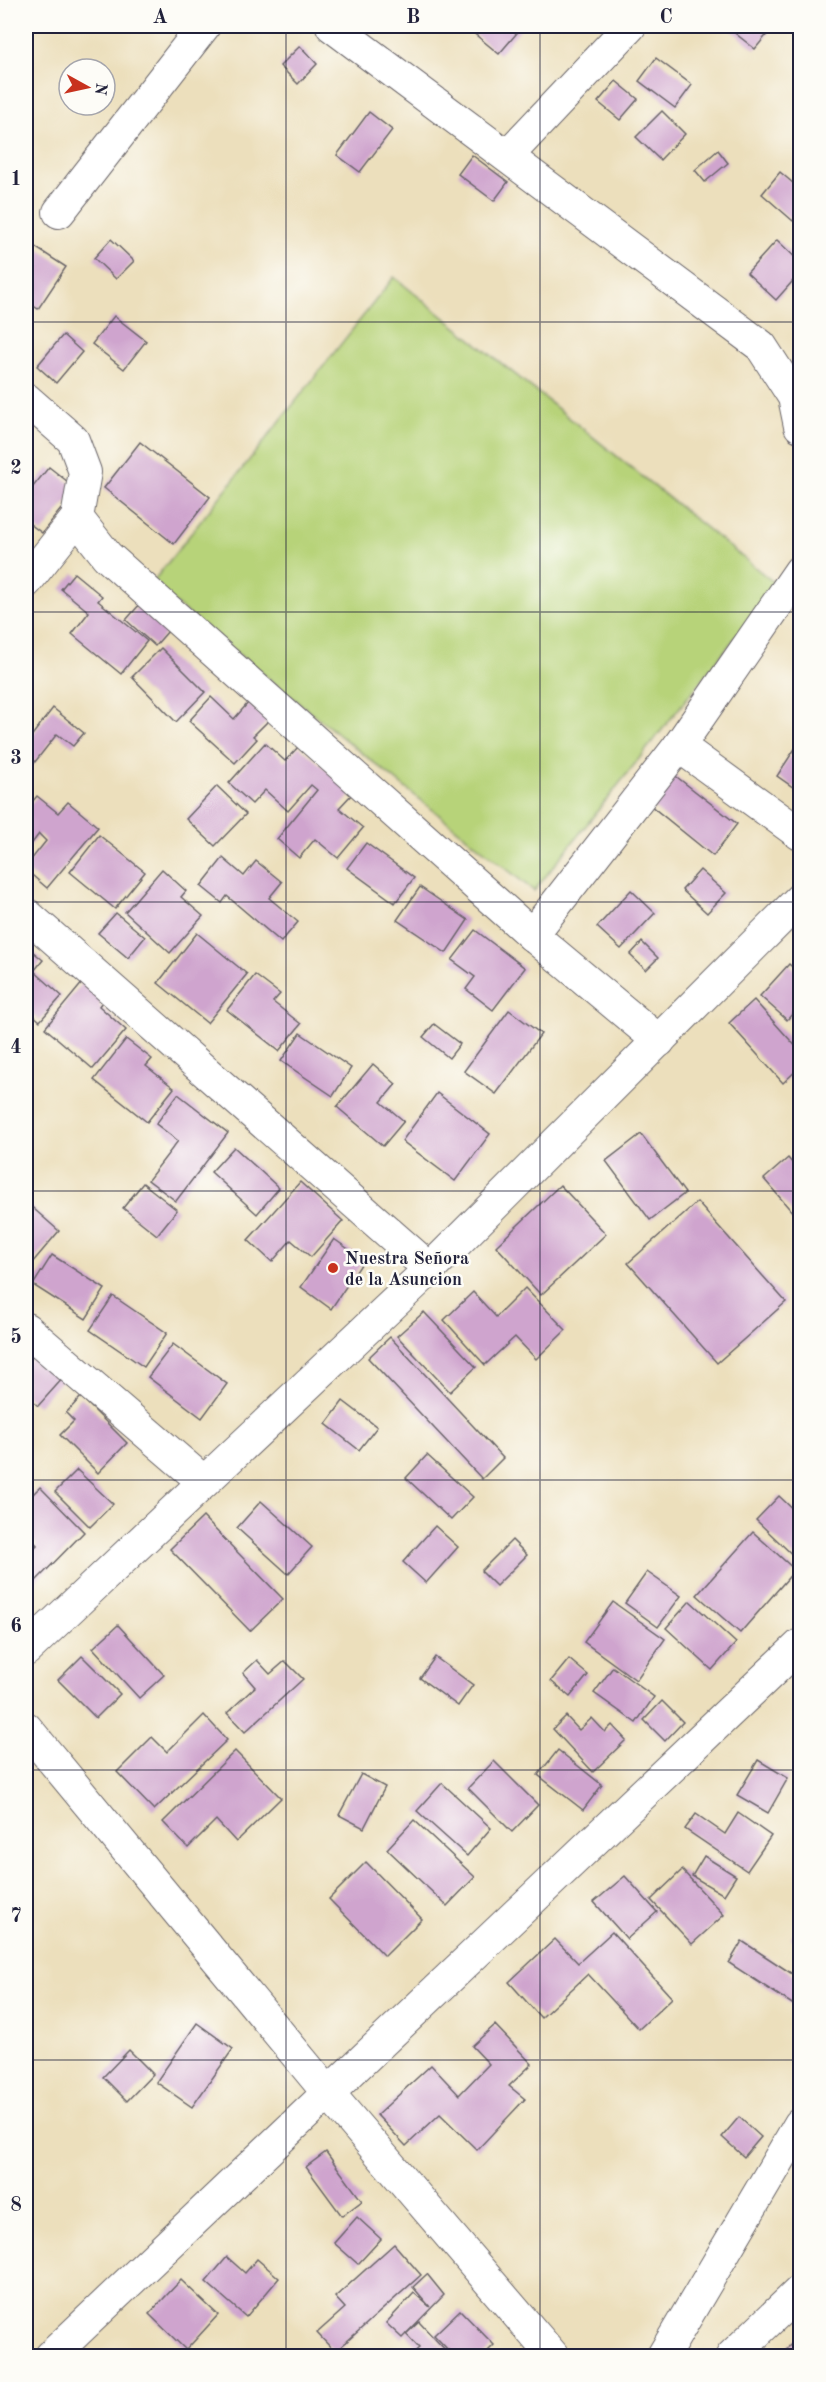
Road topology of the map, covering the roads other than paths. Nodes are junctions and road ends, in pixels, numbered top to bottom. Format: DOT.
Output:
graph roads {
  1 [pos="204,26"];
  2 [pos="332,26"];
  3 [pos="630,26"];
  4 [pos="507,156"];
  5 [pos="59,212"];
  6 [pos="26,399"];
  7 [pos="801,426"];
  8 [pos="77,518"];
  9 [pos="801,571"];
  10 [pos="26,582"];
  11 [pos="680,746"];
  12 [pos="801,834"];
  13 [pos="801,899"];
  14 [pos="26,914"];
  15 [pos="532,935"];
  16 [pos="659,1041"];
  17 [pos="430,1269"];
  18 [pos="26,1329"];
  19 [pos="204,1482"];
  20 [pos="801,1645"];
  21 [pos="26,1650"];
  22 [pos="26,1728"];
  23 [pos="329,2094"];
  24 [pos="801,2124"];
  25 [pos="801,2291"];
  26 [pos="51,2356"];
  27 [pos="553,2356"];
  28 [pos="663,2356"];
  29 [pos="732,2356"];
  1 -- 5 [label="street"];
  2 -- 4 [label="street"];
  3 -- 4 [label="street"];
  4 -- 7 [label="street"];
  6 -- 8 [label="street"];
  8 -- 10 [label="street"];
  8 -- 15 [label="street"];
  9 -- 11 [label="street"];
  11 -- 12 [label="street"];
  11 -- 15 [label="street"];
  13 -- 16 [label="street"];
  14 -- 17 [label="street"];
  15 -- 16 [label="street"];
  16 -- 17 [label="street"];
  17 -- 19 [label="street"];
  18 -- 19 [label="street"];
  19 -- 21 [label="street"];
  20 -- 23 [label="street"];
  22 -- 23 [label="street"];
  23 -- 26 [label="street"];
  23 -- 27 [label="street"];
  24 -- 28 [label="street"];
  25 -- 29 [label="street"];
}
